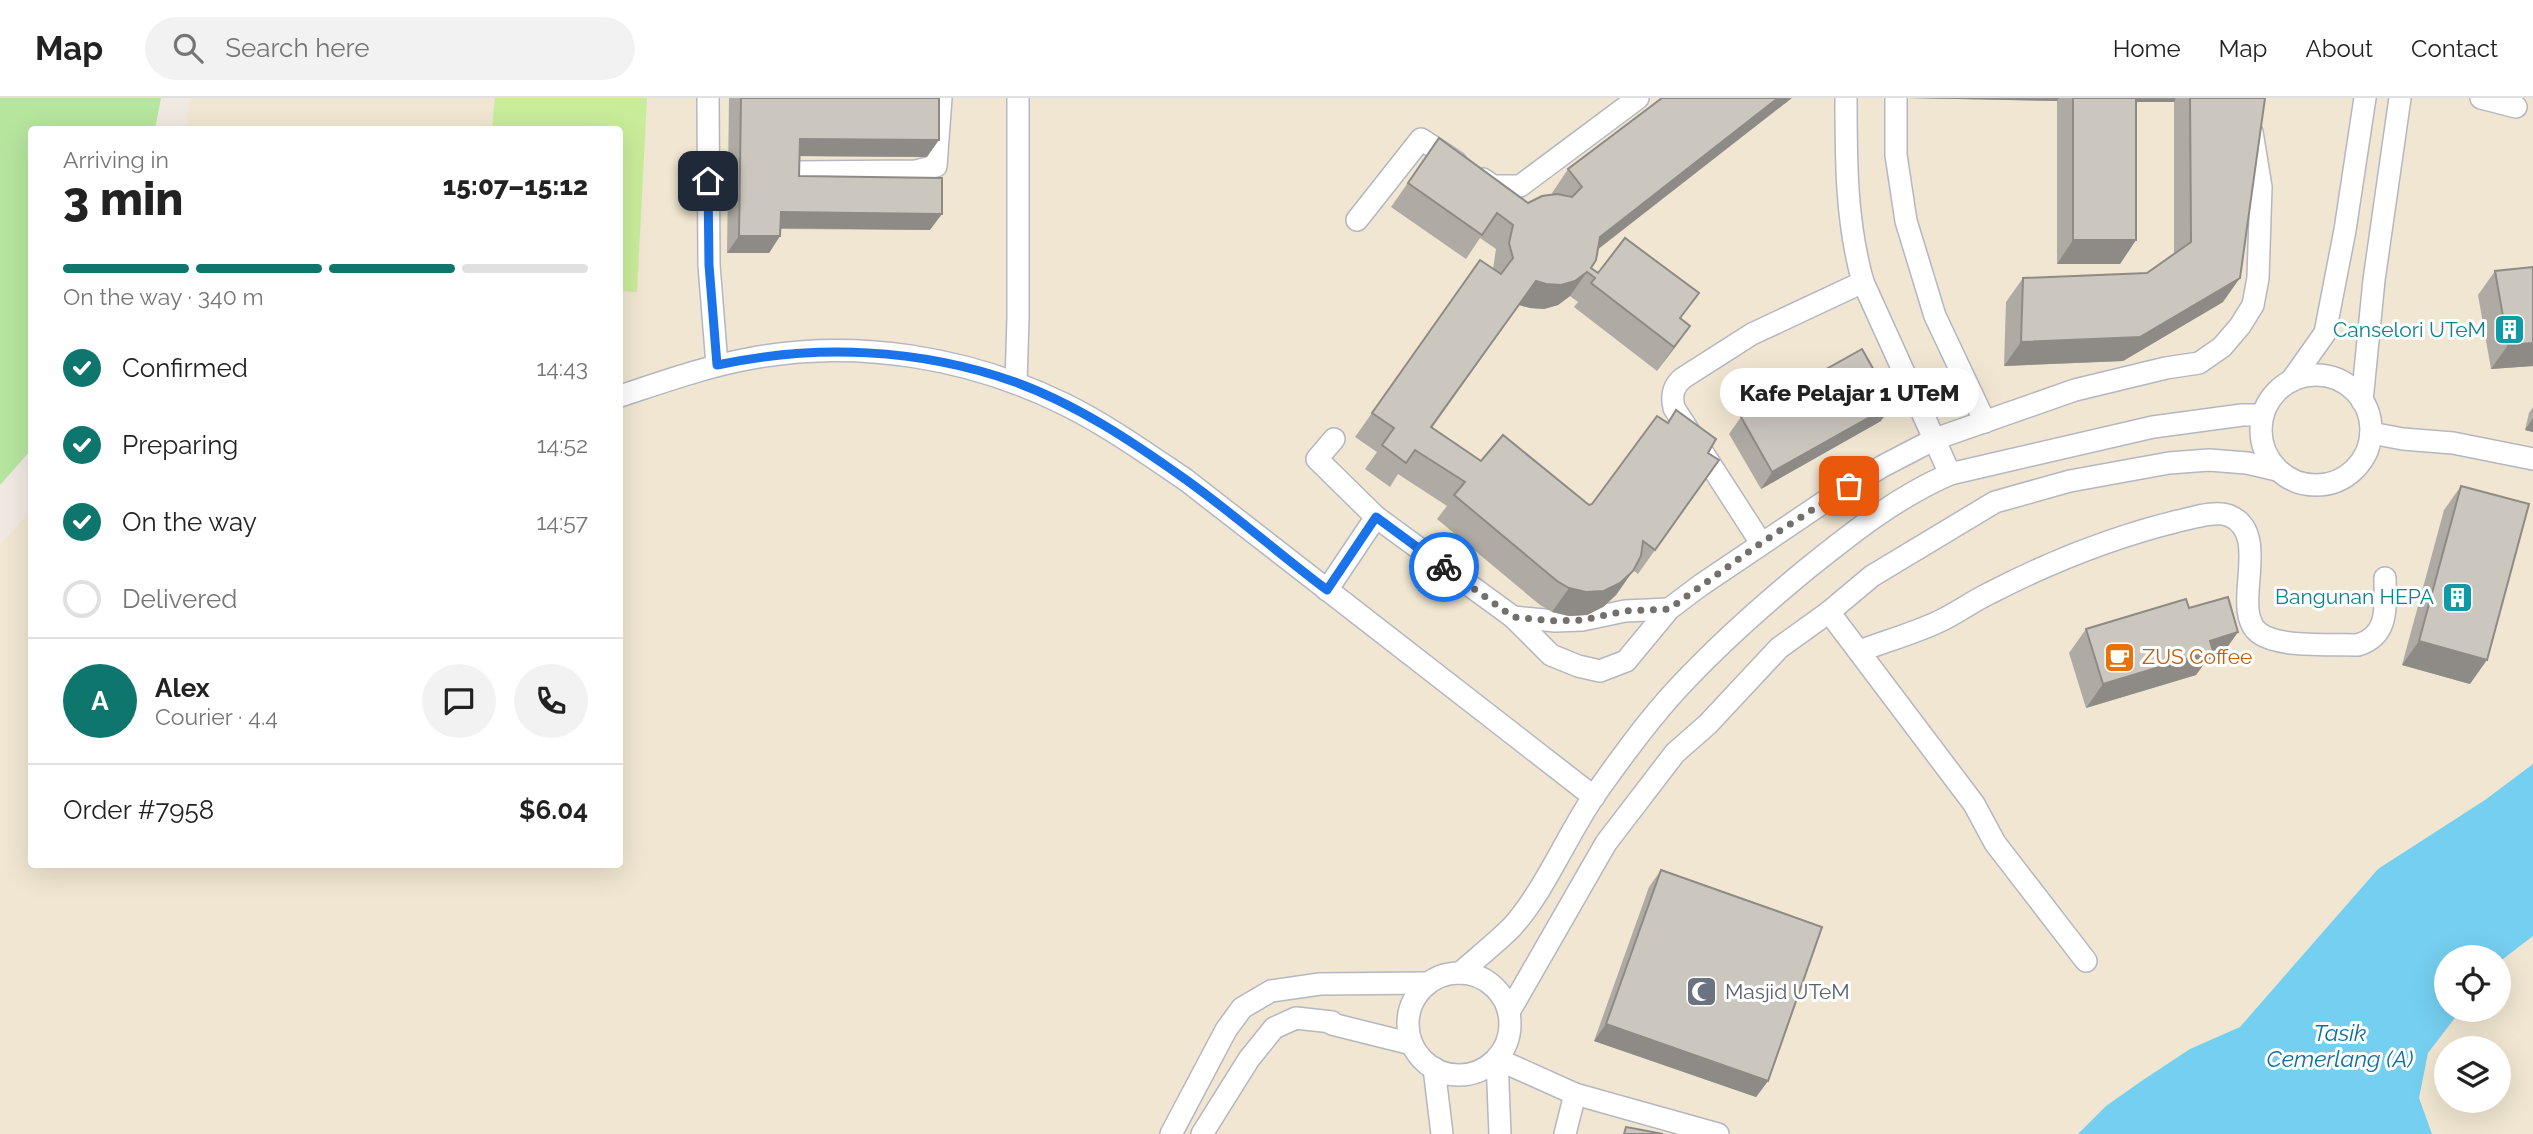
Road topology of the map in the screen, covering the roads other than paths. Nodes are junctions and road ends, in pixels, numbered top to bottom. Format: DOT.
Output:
graph roads {
  1 [pos="708,98"];
  2 [pos="941,98"];
  3 [pos="1018,98"];
  4 [pos="1638,98"];
  5 [pos="1846,98"];
  6 [pos="1896,98"];
  7 [pos="2365,98"];
  8 [pos="2400,98"];
  9 [pos="2481,98"];
  10 [pos="2516,107"];
  11 [pos="2252,130"];
  12 [pos="796,173"];
  13 [pos="1357,220"];
  14 [pos="1863,282"];
  15 [pos="717,365"];
  16 [pos="2291,381"];
  17 [pos="1016,383"];
  18 [pos="623,395"];
  19 [pos="2362,401"];
  20 [pos="2263,415"];
  21 [pos="1985,422"];
  22 [pos="2371,432"];
  23 [pos="1334,439"];
  24 [pos="1935,439"];
  25 [pos="2533,459"];
  26 [pos="2277,470"];
  27 [pos="1950,474"];
  28 [pos="1376,517"];
  29 [pos="1761,543"];
  30 [pos="2385,578"];
  31 [pos="1327,590"];
  32 [pos="1669,609"];
  33 [pos="1829,612"];
  34 [pos="1513,617"];
  35 [pos="1860,651"];
  36 [pos="1594,797"];
  37 [pos="2086,961"];
  38 [pos="1460,973"];
  39 [pos="1428,983"];
  40 [pos="1509,1012"];
  41 [pos="1412,1044"];
  42 [pos="1497,1059"];
  43 [pos="1434,1068"];
  44 [pos="1575,1094"];
  45 [pos="1171,1134"];
  46 [pos="1202,1134"];
  47 [pos="1443,1134"];
  48 [pos="1500,1134"];
  49 [pos="1565,1134"];
  50 [pos="1718,1134"];
  1 -- 15 [label="street"];
  2 -- 12 [label="street"];
  3 -- 17 [label="street"];
  4 -- 13 [label="street"];
  5 -- 14 [label="street"];
  6 -- 21 [label="street"];
  7 -- 16 [label="street"];
  8 -- 19 [label="street"];
  9 -- 10 [label="street"];
  11 -- 21 [label="street"];
  14 -- 24 [label="street"];
  14 -- 29 [label="street"];
  15 -- 17 [label="street"];
  15 -- 18 [label="street"];
  16 -- 19 [label="street"];
  16 -- 20 [label="street"];
  17 -- 31 [label="street"];
  19 -- 22 [label="street"];
  20 -- 26 [label="street"];
  20 -- 27 [label="street"];
  21 -- 24 [label="street"];
  22 -- 25 [label="street"];
  22 -- 26 [label="street"];
  23 -- 28 [label="street"];
  24 -- 27 [label="street"];
  24 -- 29 [label="street"];
  26 -- 33 [label="street"];
  27 -- 36 [label="street"];
  28 -- 31 [label="street"];
  28 -- 34 [label="street"];
  29 -- 32 [label="street"];
  30 -- 35 [label="street"];
  31 -- 36 [label="street"];
  32 -- 34 [label="street"];
  32 -- 34 [label="street"];
  33 -- 35 [label="street"];
  33 -- 40 [label="street"];
  35 -- 37 [label="street"];
  36 -- 38 [label="street"];
  38 -- 39 [label="street"];
  38 -- 40 [label="street"];
  39 -- 41 [label="street"];
  39 -- 45 [label="street"];
  40 -- 42 [label="street"];
  41 -- 43 [label="street"];
  41 -- 46 [label="street"];
  42 -- 43 [label="street"];
  42 -- 44 [label="street"];
  42 -- 48 [label="street"];
  43 -- 47 [label="street"];
  44 -- 49 [label="street"];
  44 -- 50 [label="street"];
}
